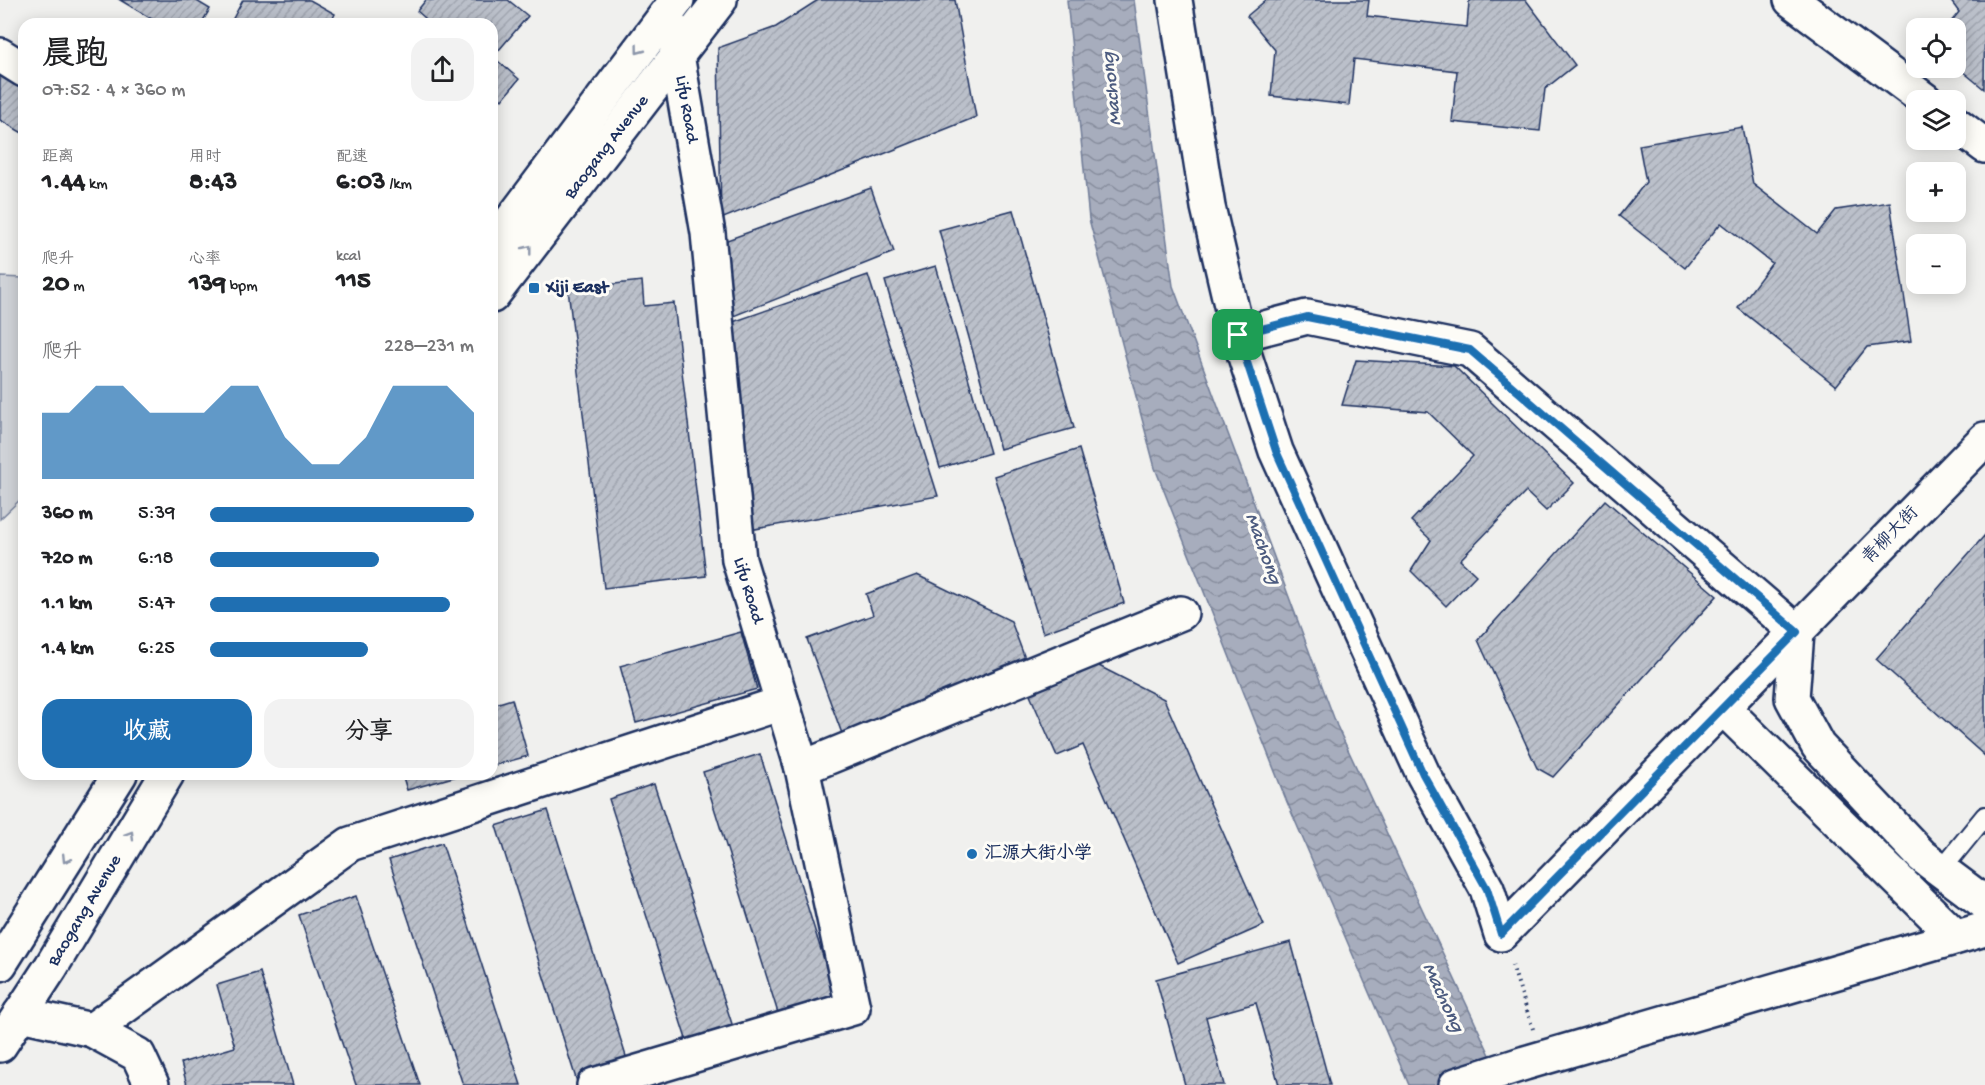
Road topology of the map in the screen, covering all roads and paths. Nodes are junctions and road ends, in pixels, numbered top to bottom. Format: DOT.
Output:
graph roads {
  1 [pos="720,0"];
  2 [pos="1175,0"];
  3 [pos="1791,0"];
  4 [pos="675,1"];
  5 [pos="0,55"];
  6 [pos="677,55"];
  7 [pos="18,66"];
  8 [pos="1911,90"];
  9 [pos="1966,132"];
  10 [pos="1985,146"];
  11 [pos="498,238"];
  12 [pos="498,288"];
  13 [pos="1238,335"];
  14 [pos="1985,439"];
  15 [pos="1181,614"];
  16 [pos="1797,632"];
  17 [pos="782,703"];
  18 [pos="1723,708"];
  19 [pos="802,768"];
  20 [pos="116,780"];
  21 [pos="163,780"];
  22 [pos="1985,816"];
  23 [pos="1941,870"];
  24 [pos="1985,903"];
  25 [pos="1970,933"];
  26 [pos="1501,934"];
  27 [pos="0,964"];
  28 [pos="20,1014"];
  29 [pos="92,1030"];
  30 [pos="0,1045"];
  31 [pos="1534,1061"];
  32 [pos="152,1085"];
  33 [pos="594,1085"];
  34 [pos="1456,1085"];
  1 -- 6 [label="street, Baogang Avenue"];
  2 -- 13 [label="street"];
  3 -- 8 [label="street"];
  4 -- 6 [label="street, Lifu Road"];
  4 -- 11 [label="street, Baogang Avenue, one-way"];
  5 -- 7 [label="street"];
  12 -- 6 [label="street, Baogang Avenue, one-way"];
  6 -- 17 [label="street, Lifu Road"];
  9 -- 10 [label="street"];
  13 -- 16 [label="street"];
  13 -- 26 [label="street"];
  14 -- 16 [label="street, 青柳大街"];
  15 -- 19 [label="street"];
  16 -- 18 [label="street, 青柳大街"];
  16 -- 23 [label="street"];
  17 -- 19 [label="street, Lifu Road"];
  17 -- 29 [label="street"];
  18 -- 25 [label="street"];
  18 -- 26 [label="street, 青柳大街"];
  19 -- 33 [label="street, Lifu Road"];
  20 -- 27 [label="street, one-way"];
  28 -- 21 [label="street, Baogang Avenue, one-way"];
  22 -- 23 [label="lane"];
  23 -- 24 [label="street"];
  25 -- 31 [label="street"];
  26 -- 31 [label="path"];
  28 -- 29 [label="street"];
  28 -- 30 [label="street, Baogang Avenue"];
  29 -- 32 [label="street"];
  31 -- 34 [label="street"];
}
